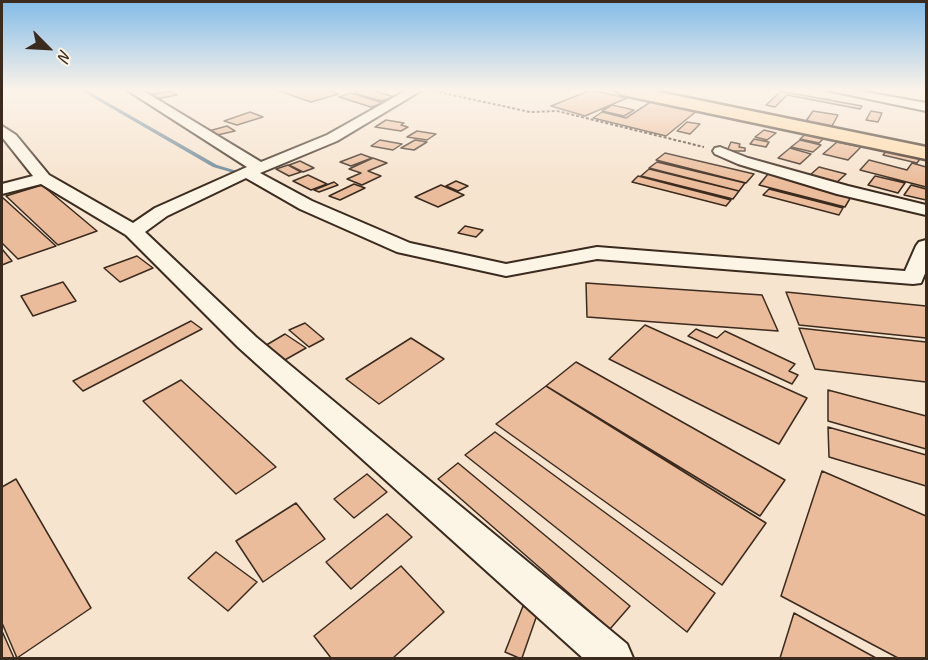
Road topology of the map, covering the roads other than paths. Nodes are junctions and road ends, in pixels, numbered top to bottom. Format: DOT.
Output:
graph roads {
  1 [pos="179,121"];
  2 [pos="362,121"];
  3 [pos="772,121"];
  4 [pos="2,130"];
  5 [pos="720,151"];
  6 [pos="927,153"];
  7 [pos="253,170"];
  8 [pos="44,178"];
  9 [pos="2,189"];
  10 [pos="927,210"];
  11 [pos="133,231"];
  12 [pos="927,246"];
  13 [pos="613,658"];
  1 -- 7 [label="street"];
  2 -- 7 [label="street"];
  3 -- 6 [label="main road"];
  4 -- 8 [label="street"];
  5 -- 10 [label="street"];
  7 -- 11 [label="street"];
  7 -- 12 [label="street"];
  8 -- 9 [label="street"];
  8 -- 11 [label="street"];
  11 -- 13 [label="street"];
}
